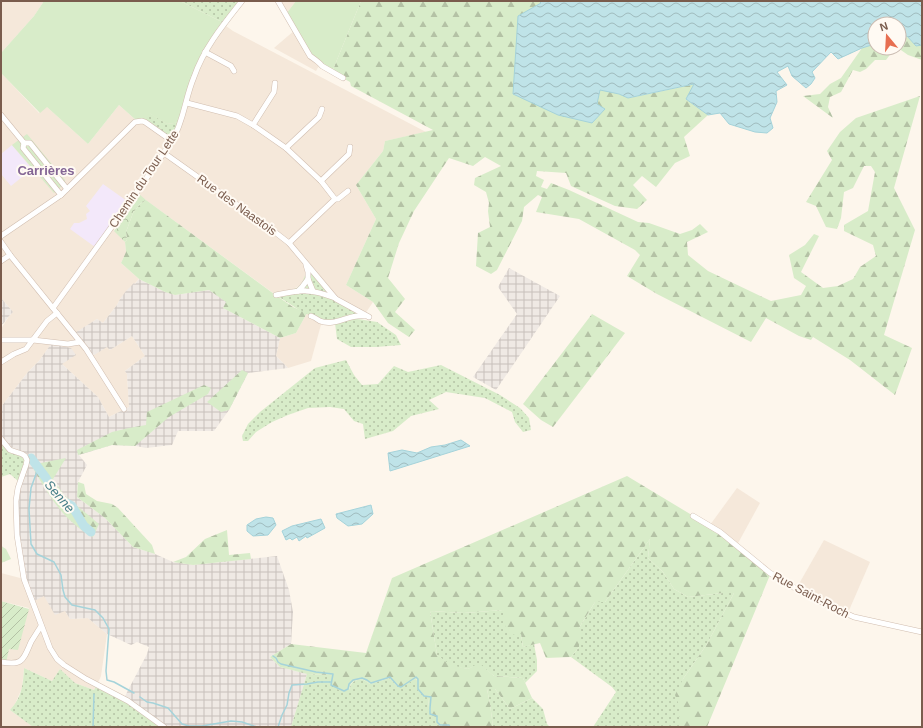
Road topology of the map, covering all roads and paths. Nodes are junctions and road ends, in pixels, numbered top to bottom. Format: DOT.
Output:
graph roads {
  1 [pos="242,1"];
  2 [pos="278,1"];
  3 [pos="205,52"];
  4 [pos="234,71"];
  5 [pos="343,78"];
  6 [pos="275,83"];
  7 [pos="187,102"];
  8 [pos="322,109"];
  9 [pos="1,115"];
  10 [pos="253,125"];
  11 [pos="172,141"];
  12 [pos="24,143"];
  13 [pos="350,147"];
  14 [pos="286,148"];
  15 [pos="164,153"];
  16 [pos="321,181"];
  17 [pos="67,189"];
  18 [pos="348,191"];
  19 [pos="61,195"];
  20 [pos="335,198"];
  21 [pos="1,236"];
  22 [pos="1,242"];
  23 [pos="289,243"];
  24 [pos="10,255"];
  25 [pos="1,261"];
  26 [pos="305,262"];
  27 [pos="308,279"];
  28 [pos="298,291"];
  29 [pos="313,291"];
  30 [pos="276,295"];
  31 [pos="336,299"];
  32 [pos="53,308"];
  33 [pos="353,309"];
  34 [pos="57,313"];
  35 [pos="311,316"];
  36 [pos="351,317"];
  37 [pos="1,340"];
  38 [pos="33,340"];
  39 [pos="80,342"];
  40 [pos="1,362"];
  41 [pos="124,410"];
  42 [pos="1,440"];
  43 [pos="693,516"];
  44 [pos="41,626"];
  45 [pos="922,632"];
  46 [pos="1,662"];
  47 [pos="164,727"];
  1 -- 3 [label="street, Chemin du Tour Lette"];
  2 -- 5 [label="street"];
  3 -- 4 [label="street"];
  3 -- 7 [label="street, Chemin du Tour Lette"];
  6 -- 10 [label="street"];
  7 -- 10 [label="street"];
  7 -- 11 [label="street, Chemin du Tour Lette"];
  8 -- 14 [label="street"];
  9 -- 12 [label="street"];
  10 -- 14 [label="street"];
  11 -- 15 [label="street, Chemin du Tour Lette"];
  11 -- 17 [label="street"];
  12 -- 17 [label="street"];
  12 -- 19 [label="street"];
  13 -- 16 [label="street"];
  14 -- 16 [label="street"];
  15 -- 23 [label="street, Rue des Naastois"];
  15 -- 32 [label="street, Chemin du Tour Lette"];
  16 -- 20 [label="street"];
  17 -- 19 [label="street"];
  18 -- 20 [label="street"];
  19 -- 21 [label="street"];
  20 -- 23 [label="street"];
  22 -- 24 [label="street"];
  23 -- 26 [label="street, Rue des Naastois"];
  24 -- 25 [label="street"];
  24 -- 32 [label="street"];
  26 -- 27 [label="street"];
  26 -- 31 [label="street, Rue des Naastois"];
  27 -- 28 [label="street"];
  27 -- 29 [label="street"];
  28 -- 29 [label="street, Rue des Naastois"];
  28 -- 30 [label="street, Rue des Naastois"];
  29 -- 31 [label="street, Rue des Naastois"];
  31 -- 33 [label="street, Rue des Naastois"];
  32 -- 34 [label="street"];
  33 -- 36 [label="street"];
  33 -- 36 [label="street, Rue des Naastois"];
  34 -- 38 [label="street"];
  34 -- 39 [label="street"];
  35 -- 36 [label="street, Rue des Naastois"];
  37 -- 38 [label="street"];
  38 -- 39 [label="street"];
  38 -- 40 [label="street"];
  39 -- 41 [label="street"];
  42 -- 44 [label="street"];
  43 -- 45 [label="street, Rue Saint-Roch"];
  44 -- 46 [label="street"];
  44 -- 47 [label="street"];
}
